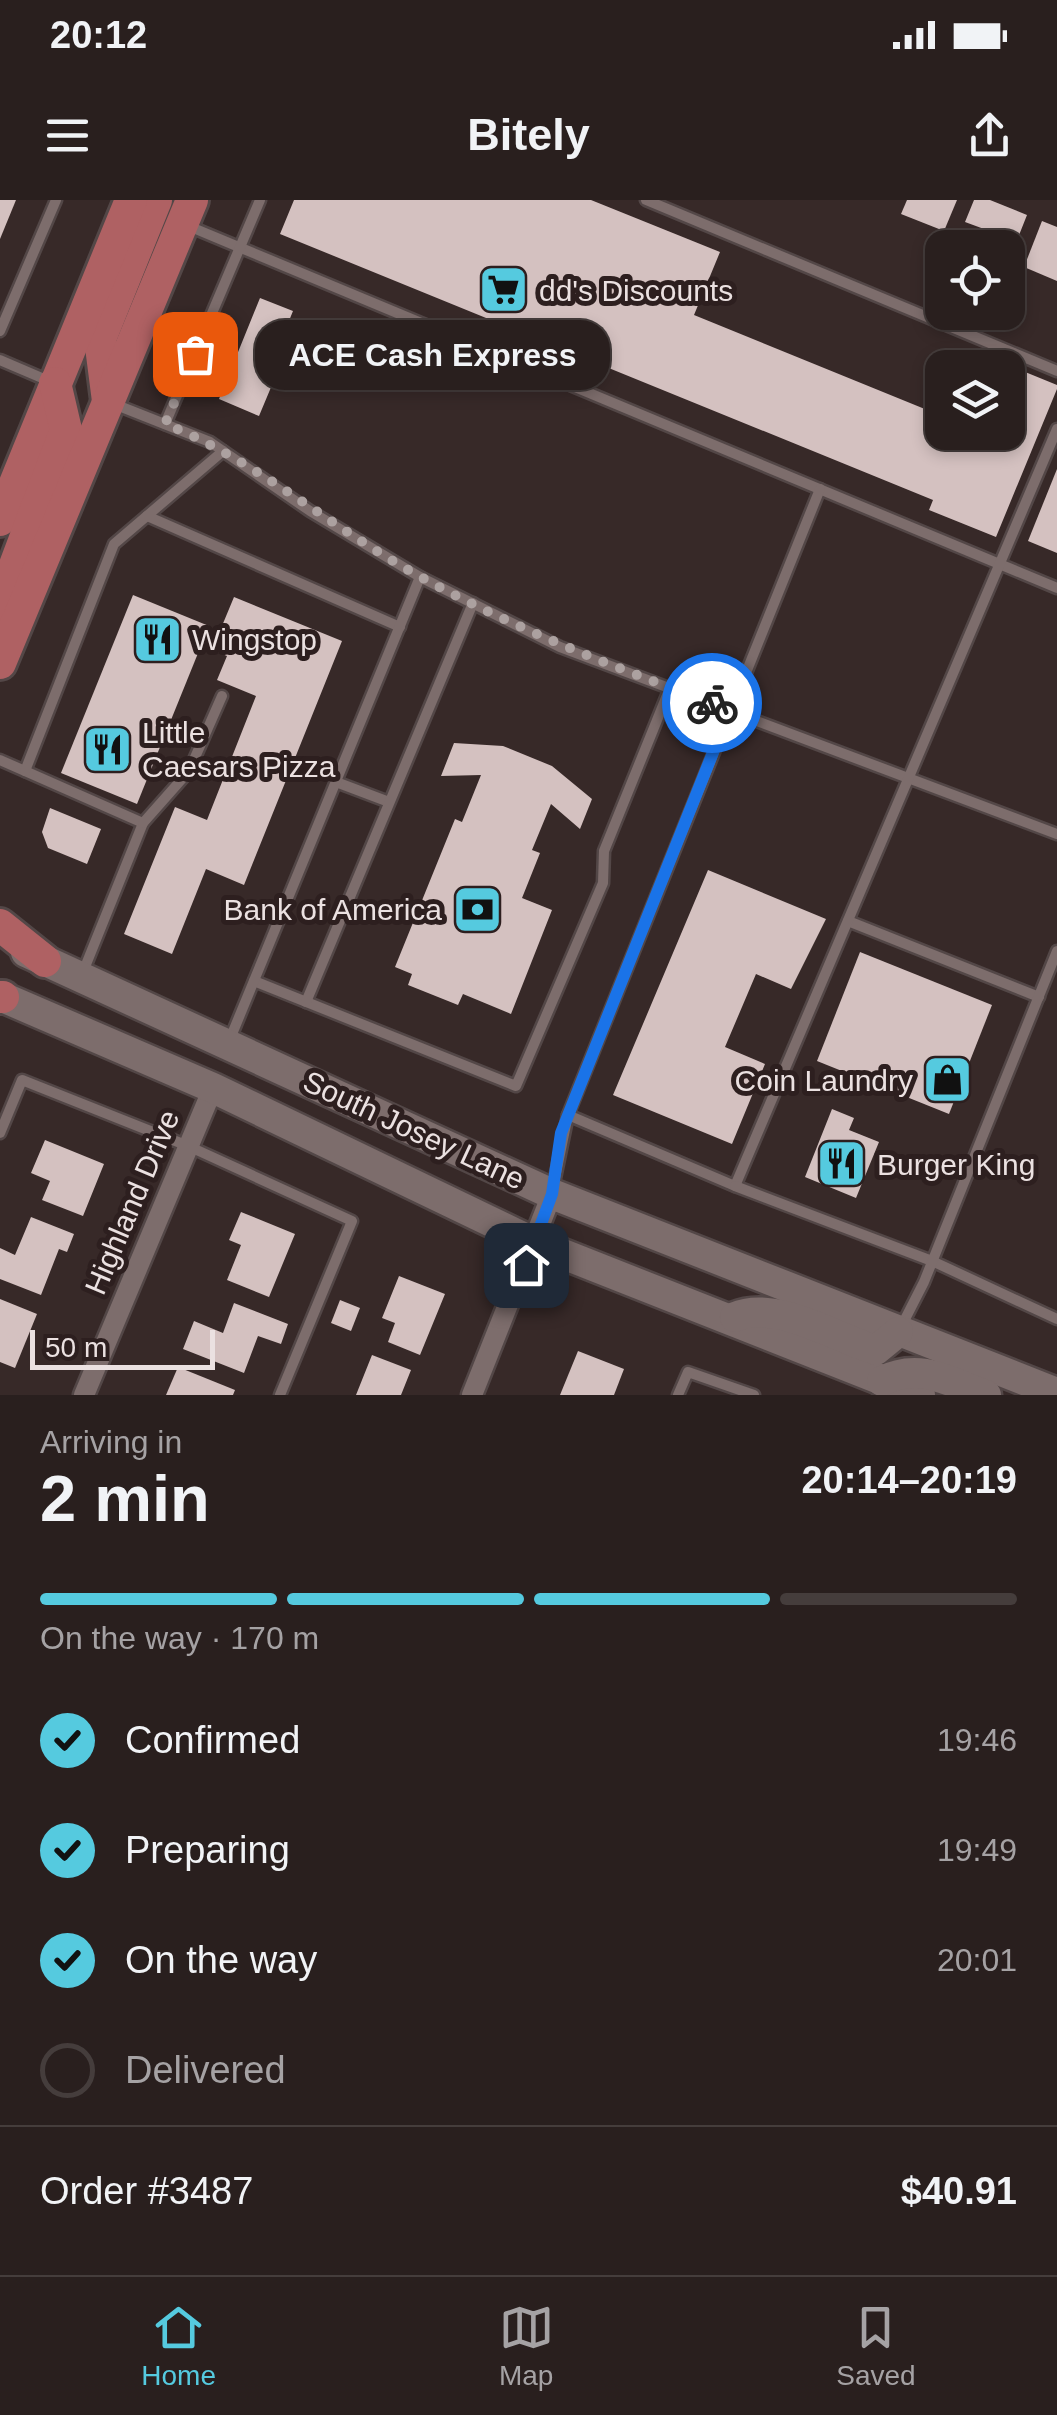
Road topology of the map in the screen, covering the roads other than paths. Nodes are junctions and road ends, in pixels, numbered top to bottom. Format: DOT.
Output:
graph roads {
  1 [pos="56,200"];
  2 [pos="131,200"];
  3 [pos="156,200"];
  4 [pos="260,200"];
  5 [pos="646,200"];
  6 [pos="187,212"];
  7 [pos="240,248"];
  8 [pos="0,331"];
  9 [pos="0,360"];
  10 [pos="1057,371"];
  11 [pos="55,384"];
  12 [pos="108,401"];
  13 [pos="165,424"];
  14 [pos="1057,430"];
  15 [pos="224,451"];
  16 [pos="820,489"];
  17 [pos="147,516"];
  18 [pos="0,520"];
  19 [pos="1002,566"];
  20 [pos="420,577"];
  21 [pos="1057,588"];
  22 [pos="472,602"];
  23 [pos="0,619"];
  24 [pos="400,626"];
  25 [pos="0,664"];
  26 [pos="670,688"];
  27 [pos="222,696"];
  28 [pos="730,710"];
  29 [pos="0,760"];
  30 [pos="25,771"];
  31 [pos="910,778"];
  32 [pos="336,782"];
  33 [pos="389,802"];
  34 [pos="143,823"];
  35 [pos="1057,834"];
  36 [pos="848,921"];
  37 [pos="0,925"];
  38 [pos="0,941"];
  39 [pos="1057,951"];
  40 [pos="44,961"];
  41 [pos="81,978"];
  42 [pos="254,981"];
  43 [pos="1,997"];
  44 [pos="1039,997"];
  45 [pos="306,1002"];
  46 [pos="228,1045"];
  47 [pos="213,1088"];
  48 [pos="568,1115"];
  49 [pos="0,1133"];
  50 [pos="188,1146"];
  51 [pos="734,1186"];
  52 [pos="552,1194"];
  53 [pos="535,1243"];
  54 [pos="932,1262"];
  55 [pos="1057,1318"];
  56 [pos="729,1320"];
  57 [pos="898,1332"];
  58 [pos="879,1388"];
  59 [pos="1057,1393"];
  60 [pos="84,1395"];
  61 [pos="280,1395"];
  62 [pos="472,1395"];
  63 [pos="678,1395"];
  64 [pos="754,1395"];
  65 [pos="920,1395"];
  66 [pos="986,1395"];
  1 -- 8 [label="lane"];
  2 -- 11 [label="main road"];
  3 -- 12 [label="main road"];
  4 -- 7 [label="lane"];
  5 -- 10 [label="lane"];
  6 -- 7 [label="lane"];
  6 -- 12 [label="main road"];
  7 -- 13 [label="lane"];
  7 -- 16 [label="lane"];
  9 -- 11 [label="lane"];
  11 -- 18 [label="main road"];
  11 -- 23 [label="main road"];
  12 -- 13 [label="lane"];
  12 -- 25 [label="main road"];
  13 -- 15 [label="lane"];
  14 -- 19 [label="lane"];
  15 -- 17 [label="lane"];
  15 -- 20 [label="lane"];
  16 -- 19 [label="lane"];
  16 -- 28 [label="lane"];
  17 -- 24 [label="lane"];
  17 -- 30 [label="lane"];
  19 -- 21 [label="lane"];
  19 -- 31 [label="lane"];
  20 -- 22 [label="lane"];
  20 -- 24 [label="lane"];
  22 -- 26 [label="lane"];
  22 -- 33 [label="lane"];
  24 -- 32 [label="lane"];
  26 -- 28 [label="lane"];
  26 -- 45 [label="lane"];
  27 -- 34 [label="lane"];
  28 -- 31 [label="lane"];
  28 -- 48 [label="lane"];
  29 -- 30 [label="lane"];
  30 -- 34 [label="lane"];
  31 -- 35 [label="lane"];
  31 -- 36 [label="lane"];
  32 -- 33 [label="lane"];
  32 -- 42 [label="lane"];
  33 -- 45 [label="lane"];
  34 -- 41 [label="lane"];
  36 -- 44 [label="lane"];
  36 -- 51 [label="lane"];
  37 -- 40 [label="main road"];
  38 -- 40 [label="main road, South Josey Lane"];
  39 -- 44 [label="lane"];
  40 -- 41 [label="main road, South Josey Lane"];
  41 -- 46 [label="main road, South Josey Lane"];
  42 -- 45 [label="lane"];
  42 -- 46 [label="lane"];
  43 -- 47 [label="main road, South Josey Lane"];
  44 -- 54 [label="lane"];
  46 -- 52 [label="main road, South Josey Lane"];
  47 -- 50 [label="street, Highland Drive"];
  47 -- 53 [label="main road, South Josey Lane"];
  48 -- 51 [label="lane"];
  48 -- 52 [label="lane"];
  49 -- 50 [label="lane"];
  50 -- 60 [label="street, Highland Drive"];
  50 -- 61 [label="lane"];
  51 -- 54 [label="lane"];
  52 -- 53 [label="street"];
  52 -- 57 [label="main road, South Josey Lane"];
  53 -- 56 [label="main road, South Josey Lane"];
  53 -- 62 [label="street"];
  54 -- 55 [label="lane"];
  54 -- 57 [label="lane"];
  56 -- 57 [label="main road"];
  56 -- 58 [label="main road, South Josey Lane"];
  57 -- 59 [label="main road, South Josey Lane"];
  58 -- 65 [label="main road, South Josey Lane"];
  58 -- 66 [label="main road"];
  63 -- 64 [label="lane"];
}
